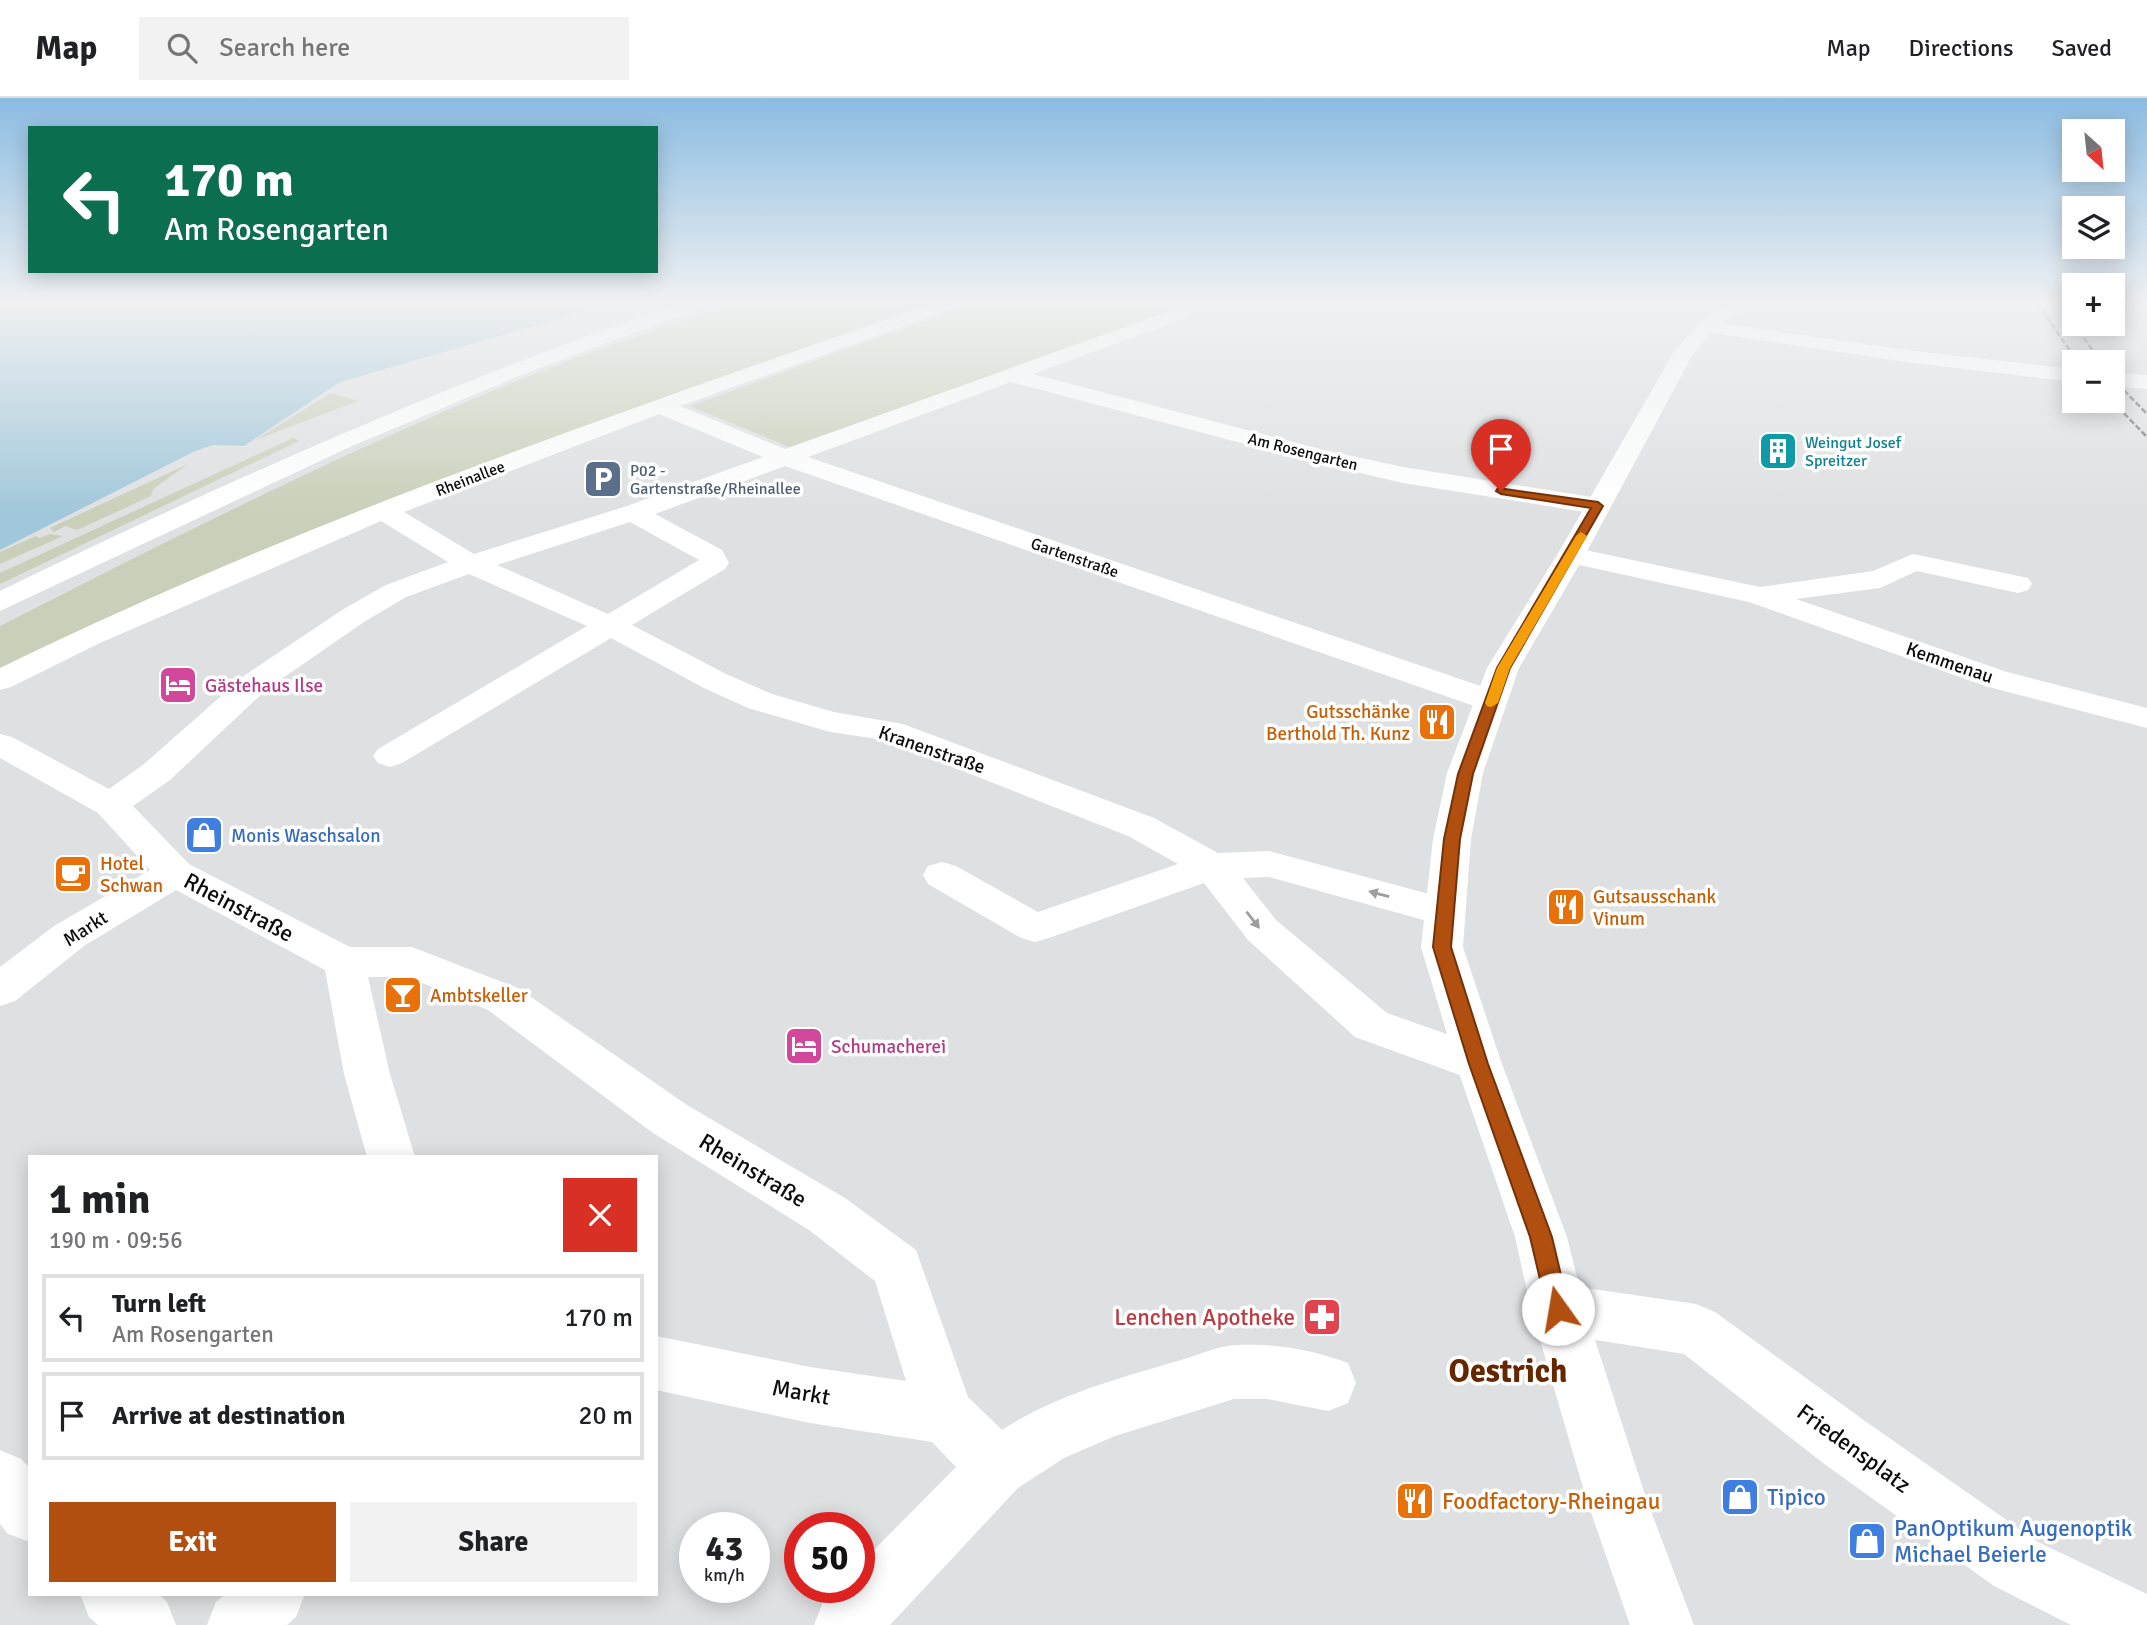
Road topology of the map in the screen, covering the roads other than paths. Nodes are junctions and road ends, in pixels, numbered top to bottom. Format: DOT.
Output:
graph roads {
  1 [pos="501,374"];
  2 [pos="749,374"];
  3 [pos="1018,374"];
  4 [pos="1672,374"];
  5 [pos="1013,376"];
  6 [pos="2125,380"];
  7 [pos="2147,382"];
  8 [pos="659,406"];
  9 [pos="786,458"];
  10 [pos="1598,506"];
  11 [pos="383,512"];
  12 [pos="632,513"];
  13 [pos="1571,555"];
  14 [pos="471,564"];
  15 [pos="2018,584"];
  16 [pos="1757,595"];
  17 [pos="0,602"];
  18 [pos="611,626"];
  19 [pos="0,680"];
  20 [pos="1492,701"];
  21 [pos="2147,718"];
  22 [pos="0,744"];
  23 [pos="390,756"];
  24 [pos="111,806"];
  25 [pos="1212,866"];
  26 [pos="175,873"];
  27 [pos="942,875"];
  28 [pos="1445,912"];
  29 [pos="344,962"];
  30 [pos="0,990"];
  31 [pos="1479,1064"];
  32 [pos="390,1155"];
  33 [pos="1558,1309"];
  34 [pos="658,1363"];
  35 [pos="1328,1383"];
  36 [pos="946,1415"];
  37 [pos="997,1467"];
  38 [pos="0,1480"];
  39 [pos="28,1510"];
  40 [pos="114,1596"];
  41 [pos="271,1596"];
  42 [pos="144,1625"];
  43 [pos="239,1625"];
  44 [pos="846,1625"];
  45 [pos="1662,1625"];
  46 [pos="2140,1625"];
  1 -- 17 [label="street"];
  2 -- 8 [label="street, Rheinallee"];
  3 -- 5 [label="street"];
  4 -- 10 [label="street"];
  5 -- 9 [label="street"];
  5 -- 10 [label="street, Am Rosengarten"];
  6 -- 7 [label="street"];
  8 -- 9 [label="street, Gartenstraße"];
  8 -- 11 [label="street, Rheinallee"];
  9 -- 12 [label="street"];
  9 -- 20 [label="street, Gartenstraße"];
  10 -- 13 [label="street"];
  11 -- 14 [label="street, Kranenstraße"];
  11 -- 19 [label="street, Rheinallee"];
  12 -- 14 [label="street"];
  12 -- 18 [label="street"];
  13 -- 16 [label="street, Kemmenau"];
  13 -- 20 [label="street"];
  14 -- 18 [label="street, Kranenstraße"];
  14 -- 24 [label="street"];
  15 -- 16 [label="street, Kemmenau"];
  16 -- 21 [label="street, Kemmenau"];
  18 -- 23 [label="street"];
  18 -- 25 [label="street, Kranenstraße"];
  20 -- 28 [label="street"];
  22 -- 24 [label="street, Rheinstraße"];
  24 -- 26 [label="street, Rheinstraße"];
  25 -- 27 [label="street"];
  28 -- 25 [label="street, one-way"];
  25 -- 31 [label="street, Kranenstraße, one-way"];
  26 -- 29 [label="street, Rheinstraße"];
  26 -- 30 [label="street, Markt"];
  28 -- 31 [label="street"];
  29 -- 32 [label="street"];
  29 -- 36 [label="street, Rheinstraße"];
  31 -- 33 [label="street"];
  33 -- 45 [label="street"];
  33 -- 46 [label="street, Friedensplatz"];
  34 -- 36 [label="street, Markt"];
  35 -- 37 [label="street"];
  36 -- 37 [label="street, Rheinstraße"];
  37 -- 44 [label="street"];
  38 -- 39 [label="street"];
  40 -- 42 [label="street"];
  41 -- 43 [label="street"];
}
